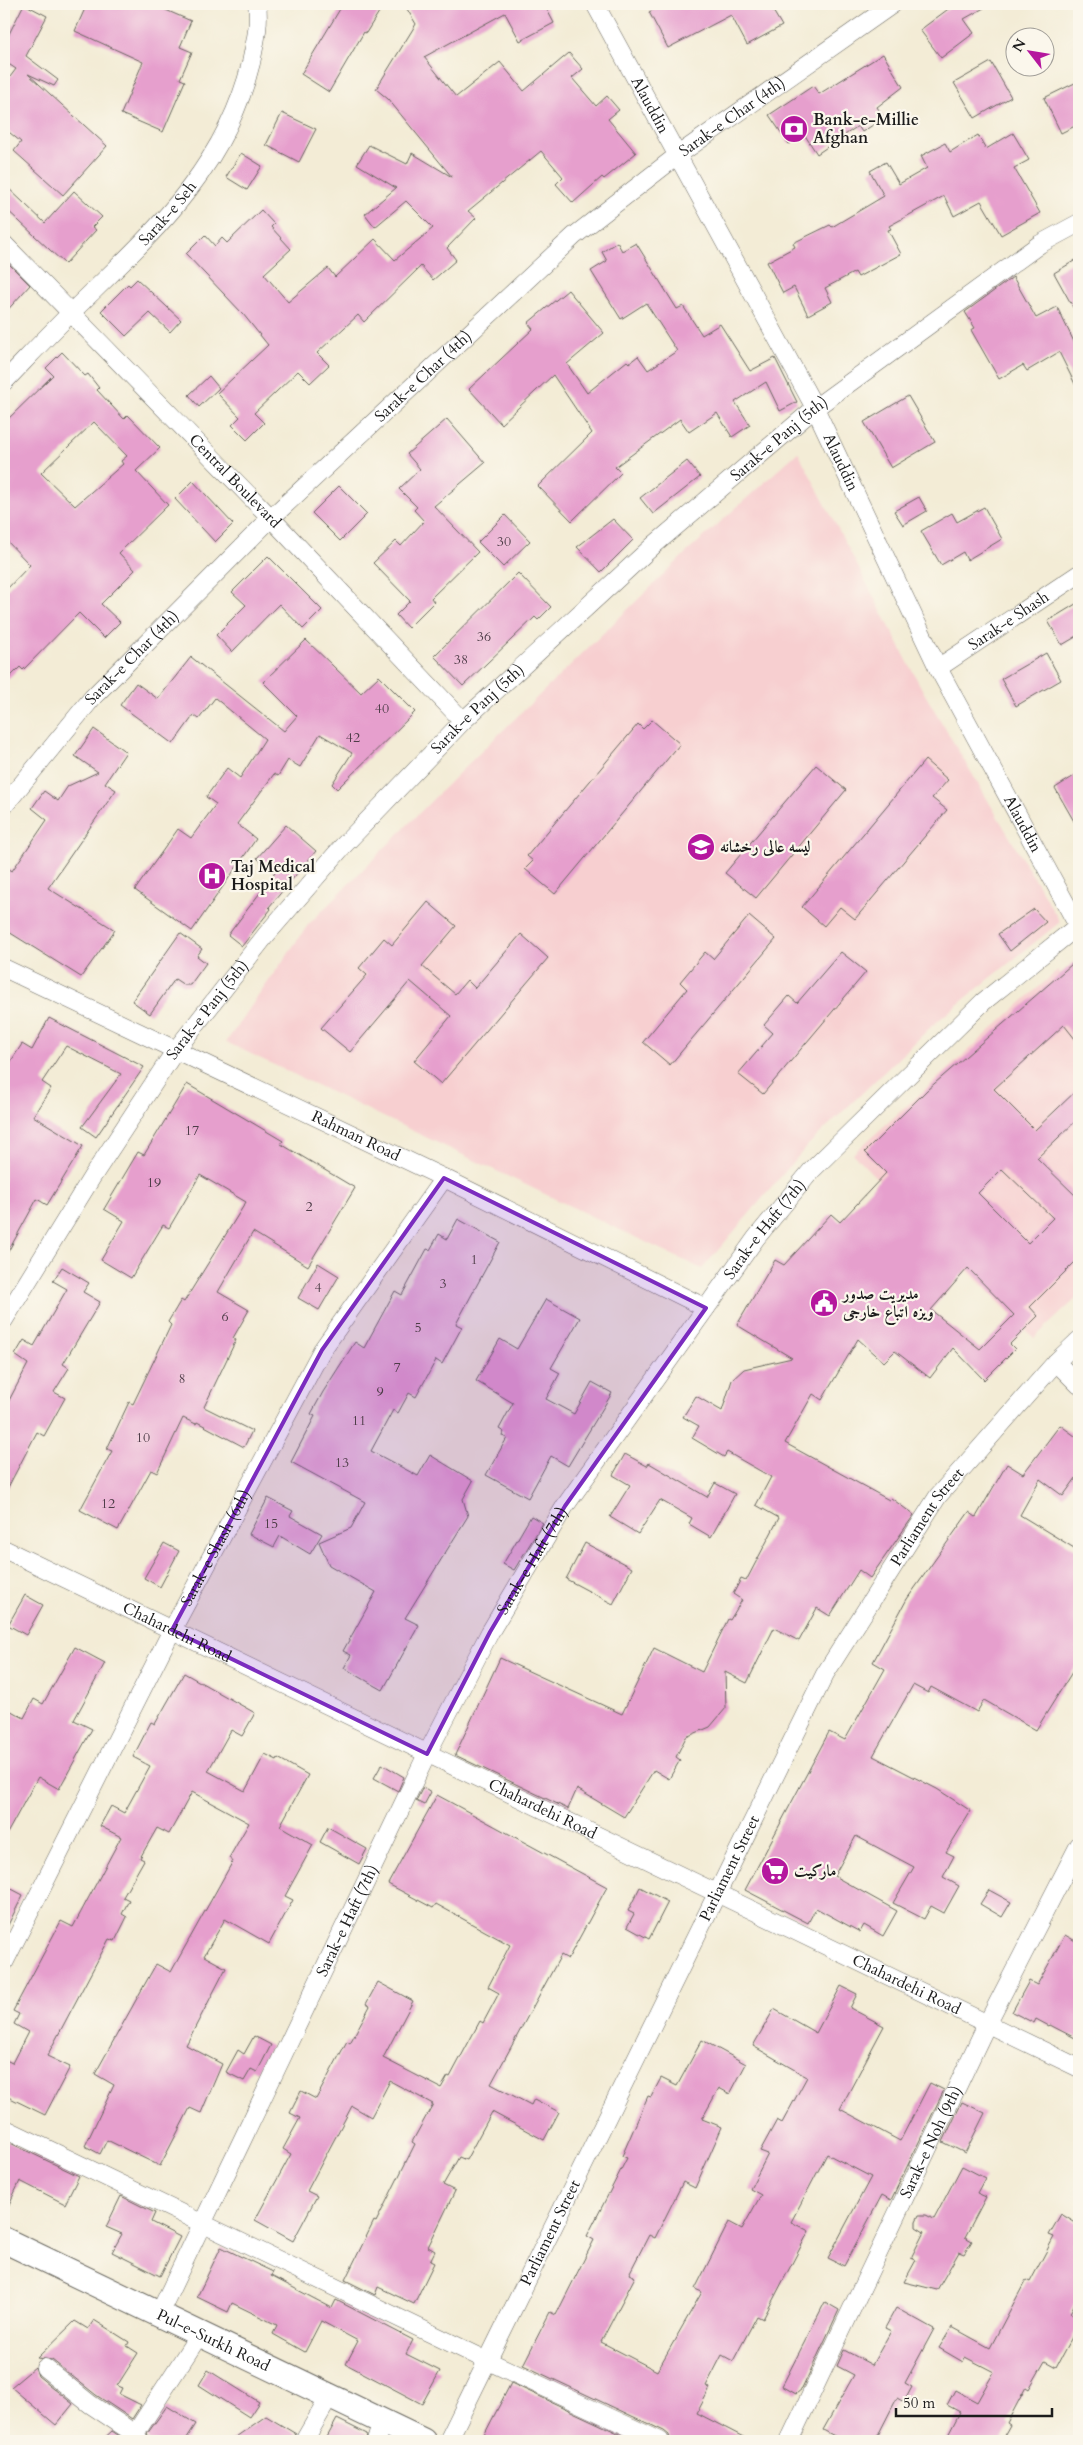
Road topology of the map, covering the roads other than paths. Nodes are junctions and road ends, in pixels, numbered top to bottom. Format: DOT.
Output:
graph roads {
  1 [pos="257,4"];
  2 [pos="595,4"];
  3 [pos="893,4"];
  4 [pos="678,155"];
  5 [pos="1079,223"];
  6 [pos="4,244"];
  7 [pos="71,312"];
  8 [pos="4,382"];
  9 [pos="815,408"];
  10 [pos="271,518"];
  11 [pos="1079,574"];
  12 [pos="938,668"];
  13 [pos="463,721"];
  14 [pos="4,806"];
  15 [pos="1079,925"];
  16 [pos="4,968"];
  17 [pos="174,1051"];
  18 [pos="444,1178"];
  19 [pos="706,1308"];
  20 [pos="4,1320"];
  21 [pos="1079,1340"];
  22 [pos="1056,1362"];
  23 [pos="1079,1385"];
  24 [pos="4,1549"];
  25 [pos="172,1630"];
  26 [pos="427,1754"];
  27 [pos="1079,1845"];
  28 [pos="716,1893"];
  29 [pos="4,1963"];
  30 [pos="987,2024"];
  31 [pos="1079,2068"];
  32 [pos="4,2128"];
  33 [pos="202,2224"];
  34 [pos="4,2240"];
  35 [pos="159,2314"];
  36 [pos="199,2335"];
  37 [pos="486,2360"];
  38 [pos="45,2368"];
  39 [pos="330,2396"];
  40 [pos="379,2431"];
  41 [pos="137,2438"];
  42 [pos="304,2441"];
  43 [pos="423,2441"];
  44 [pos="448,2441"];
  45 [pos="660,2441"];
  46 [pos="789,2441"];
  1 -- 7 [label="street, Sarak-e Seh"];
  2 -- 4 [label="street, Alauddin"];
  3 -- 4 [label="street, Sarak-e Char (4th)"];
  4 -- 9 [label="street, Alauddin"];
  4 -- 10 [label="street, Sarak-e Char (4th)"];
  5 -- 9 [label="street, Sarak-e Panj (5th)"];
  6 -- 7 [label="street, Central Boulevard"];
  7 -- 8 [label="street, Sarak-e Seh"];
  7 -- 10 [label="street, Central Boulevard"];
  9 -- 12 [label="street, Alauddin"];
  9 -- 13 [label="street, Sarak-e Panj (5th)"];
  10 -- 13 [label="street, Central Boulevard"];
  10 -- 14 [label="street, Sarak-e Char (4th)"];
  11 -- 12 [label="street, Sarak-e Shash"];
  12 -- 15 [label="street, Alauddin"];
  13 -- 17 [label="street, Sarak-e Panj (5th)"];
  15 -- 19 [label="street, Sarak-e Haft (7th)"];
  16 -- 17 [label="street, Rahman Road"];
  17 -- 18 [label="street, Rahman Road"];
  17 -- 20 [label="street, Sarak-e Panj (5th)"];
  18 -- 19 [label="street, Rahman Road"];
  18 -- 25 [label="street, Sarak-e Shash (6th)"];
  19 -- 26 [label="street, Sarak-e Haft (7th)"];
  21 -- 22 [label="street, Parliament Street"];
  22 -- 23 [label="street"];
  22 -- 28 [label="street, Parliament Street"];
  24 -- 25 [label="street, Chahardehi Road"];
  25 -- 26 [label="street, Chahardehi Road"];
  25 -- 29 [label="street, Sarak-e Shash (6th)"];
  26 -- 28 [label="street, Chahardehi Road"];
  26 -- 33 [label="street, Sarak-e Haft (7th)"];
  27 -- 30 [label="street, Sarak-e Noh (9th)"];
  28 -- 30 [label="street, Chahardehi Road"];
  28 -- 37 [label="street, Parliament Street"];
  30 -- 31 [label="street, Chahardehi Road"];
  30 -- 46 [label="street, Sarak-e Noh (9th)"];
  32 -- 33 [label="street"];
  33 -- 35 [label="street, Sarak-e Haft (7th)"];
  33 -- 37 [label="street"];
  34 -- 35 [label="street, Pul-e-Surkh Road"];
  35 -- 36 [label="street, Pul-e-Surkh Road"];
  36 -- 39 [label="street, Pul-e-Surkh Road"];
  36 -- 41 [label="street"];
  37 -- 44 [label="street, Parliament Street"];
  37 -- 45 [label="street"];
  38 -- 41 [label="street"];
  39 -- 40 [label="street, Pul-e-Surkh Road"];
  39 -- 42 [label="street"];
  40 -- 43 [label="street, Pul-e-Surkh Road"];
}
